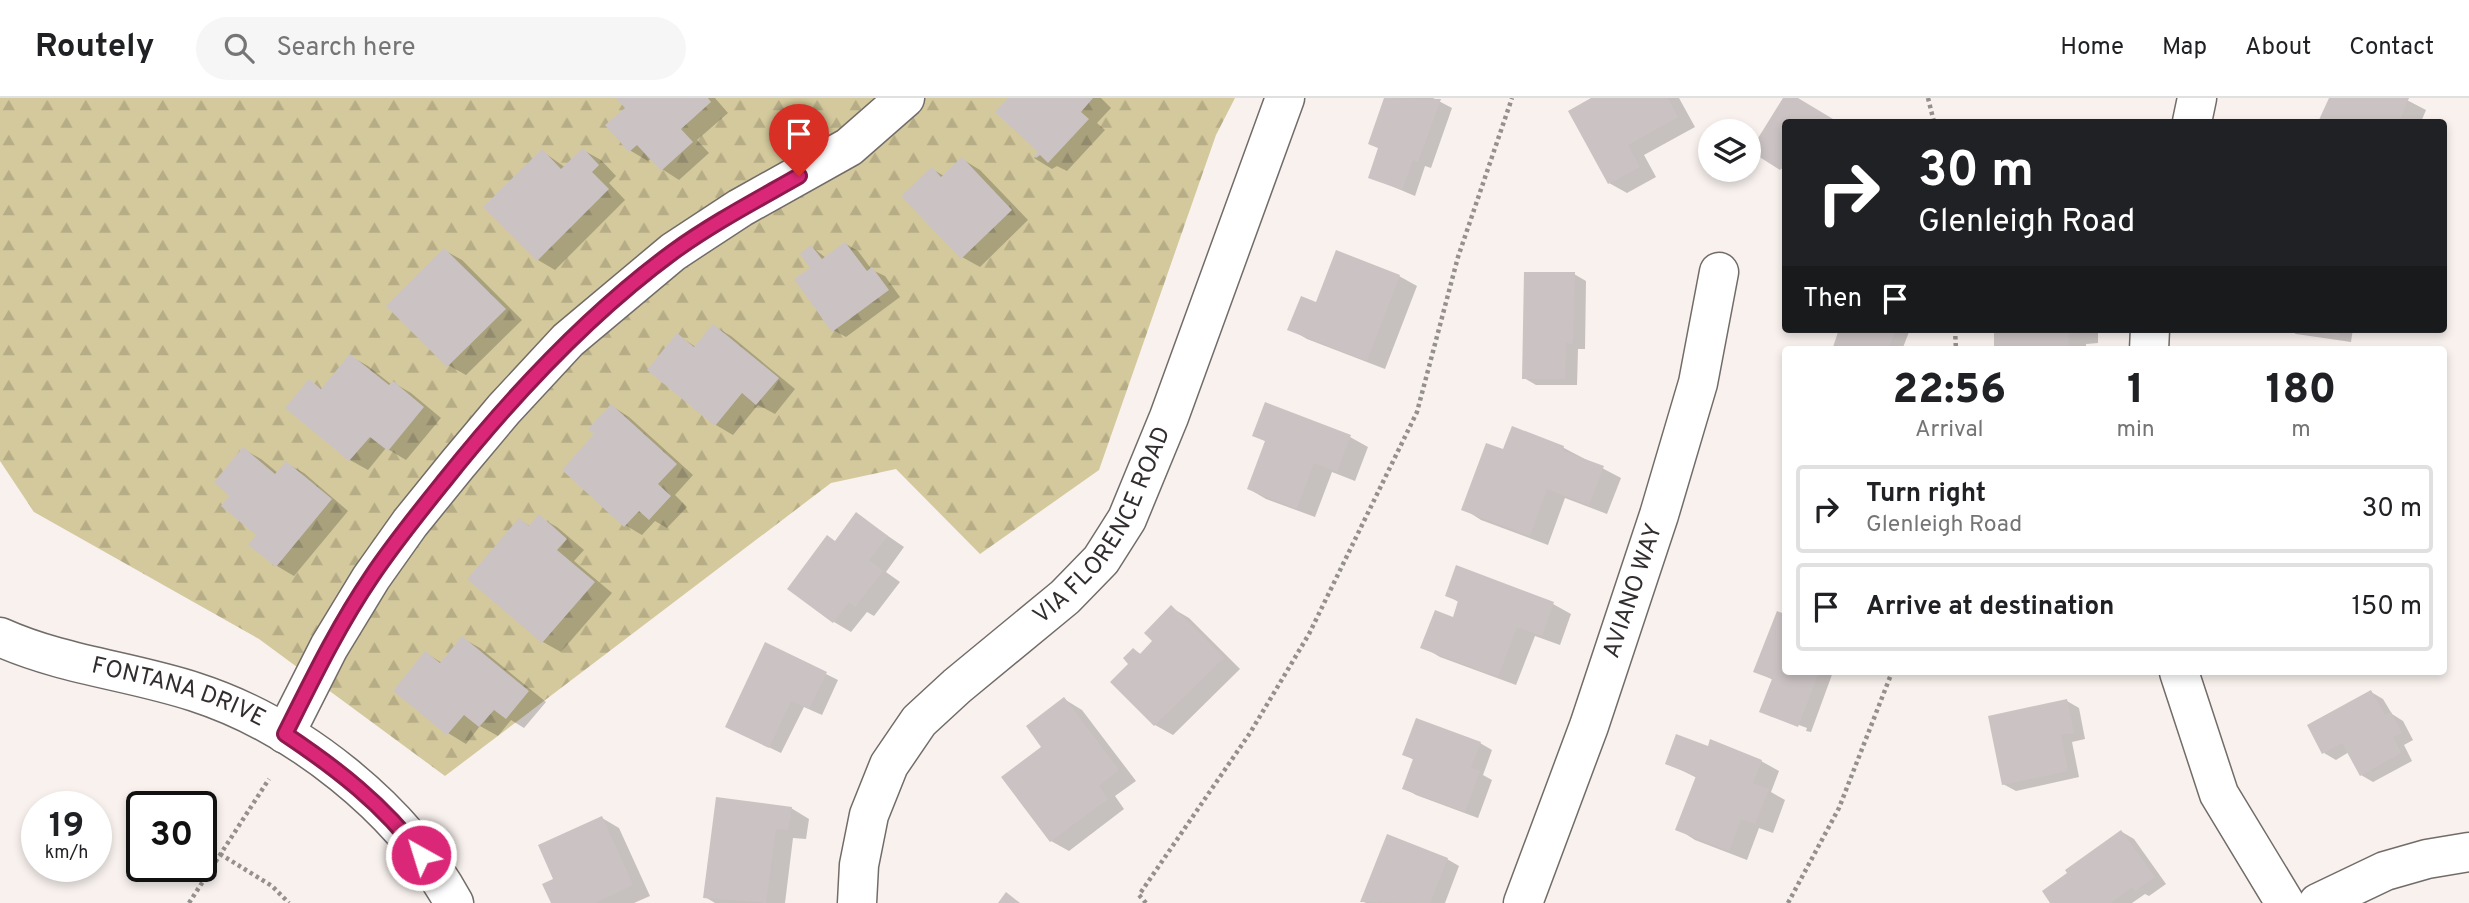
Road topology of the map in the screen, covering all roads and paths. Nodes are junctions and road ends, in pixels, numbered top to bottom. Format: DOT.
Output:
graph roads {
  1 [pos="905,98"];
  2 [pos="1285,98"];
  3 [pos="1512,98"];
  4 [pos="1928,98"];
  5 [pos="2197,98"];
  6 [pos="1933,119"];
  7 [pos="2193,119"];
  8 [pos="1719,272"];
  9 [pos="0,636"];
  10 [pos="1891,675"];
  11 [pos="2180,675"];
  12 [pos="285,734"];
  13 [pos="269,779"];
  14 [pos="2469,852"];
  15 [pos="220,854"];
  16 [pos="1139,895"];
  17 [pos="189,903"];
  18 [pos="289,903"];
  19 [pos="454,903"];
  20 [pos="857,903"];
  21 [pos="1135,903"];
  22 [pos="1146,903"];
  23 [pos="1523,903"];
  24 [pos="1787,903"];
  25 [pos="2285,903"];
  26 [pos="2318,903"];
  1 -- 12 [label="street"];
  2 -- 20 [label="street, VIA FLORENCE ROAD"];
  3 -- 16 [label="path"];
  4 -- 6 [label="path"];
  5 -- 7 [label="street"];
  8 -- 23 [label="street, AVIANO WAY"];
  9 -- 12 [label="street, FONTANA DRIVE"];
  10 -- 24 [label="path"];
  11 -- 25 [label="street"];
  12 -- 19 [label="street, FONTANA DRIVE"];
  13 -- 15 [label="path"];
  14 -- 26 [label="street"];
  15 -- 17 [label="path"];
  15 -- 18 [label="path"];
  16 -- 21 [label="path"];
  16 -- 22 [label="path"];
}
